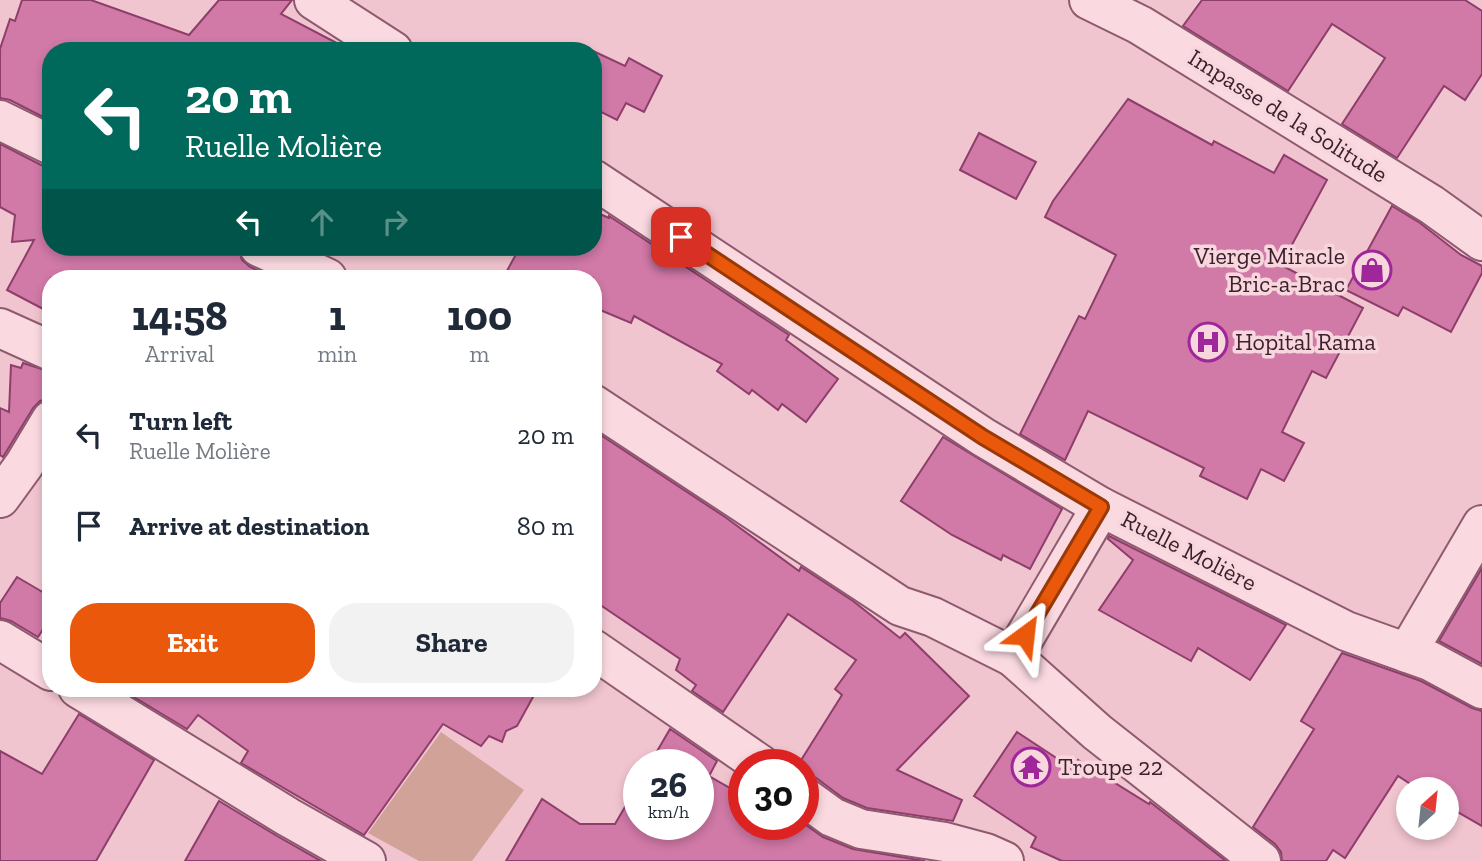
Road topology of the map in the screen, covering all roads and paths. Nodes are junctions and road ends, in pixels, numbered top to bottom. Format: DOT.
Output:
graph roads {
  1 [pos="314,0"];
  2 [pos="1089,0"];
  3 [pos="1147,12"];
  4 [pos="379,42"];
  5 [pos="0,120"];
  6 [pos="42,141"];
  7 [pos="602,186"];
  8 [pos="1482,241"];
  9 [pos="279,256"];
  10 [pos="309,270"];
  11 [pos="0,328"];
  12 [pos="42,347"];
  13 [pos="602,410"];
  14 [pos="42,435"];
  15 [pos="0,498"];
  16 [pos="1101,507"];
  17 [pos="1482,525"];
  18 [pos="0,640"];
  19 [pos="1406,653"];
  20 [pos="602,655"];
  21 [pos="1013,657"];
  22 [pos="42,666"];
  23 [pos="1482,689"];
  24 [pos="93,697"];
  25 [pos="738,749"];
  26 [pos="819,808"];
  27 [pos="991,858"];
  28 [pos="366,861"];
  29 [pos="1261,861"];
  1 -- 4 [label="street"];
  2 -- 3 [label="street, Impasse de la Solitude"];
  3 -- 8 [label="street, Impasse de la Solitude"];
  5 -- 6 [label="street"];
  7 -- 16 [label="street, Ruelle Molière"];
  9 -- 10 [label="street"];
  11 -- 12 [label="street"];
  13 -- 21 [label="street"];
  14 -- 15 [label="street"];
  16 -- 19 [label="street, Ruelle Molière"];
  16 -- 21 [label="street"];
  17 -- 19 [label="street"];
  18 -- 22 [label="street"];
  19 -- 23 [label="street, Ruelle Molière"];
  20 -- 25 [label="street"];
  21 -- 29 [label="street"];
  24 -- 28 [label="street"];
  26 -- 27 [label="street"];
}
